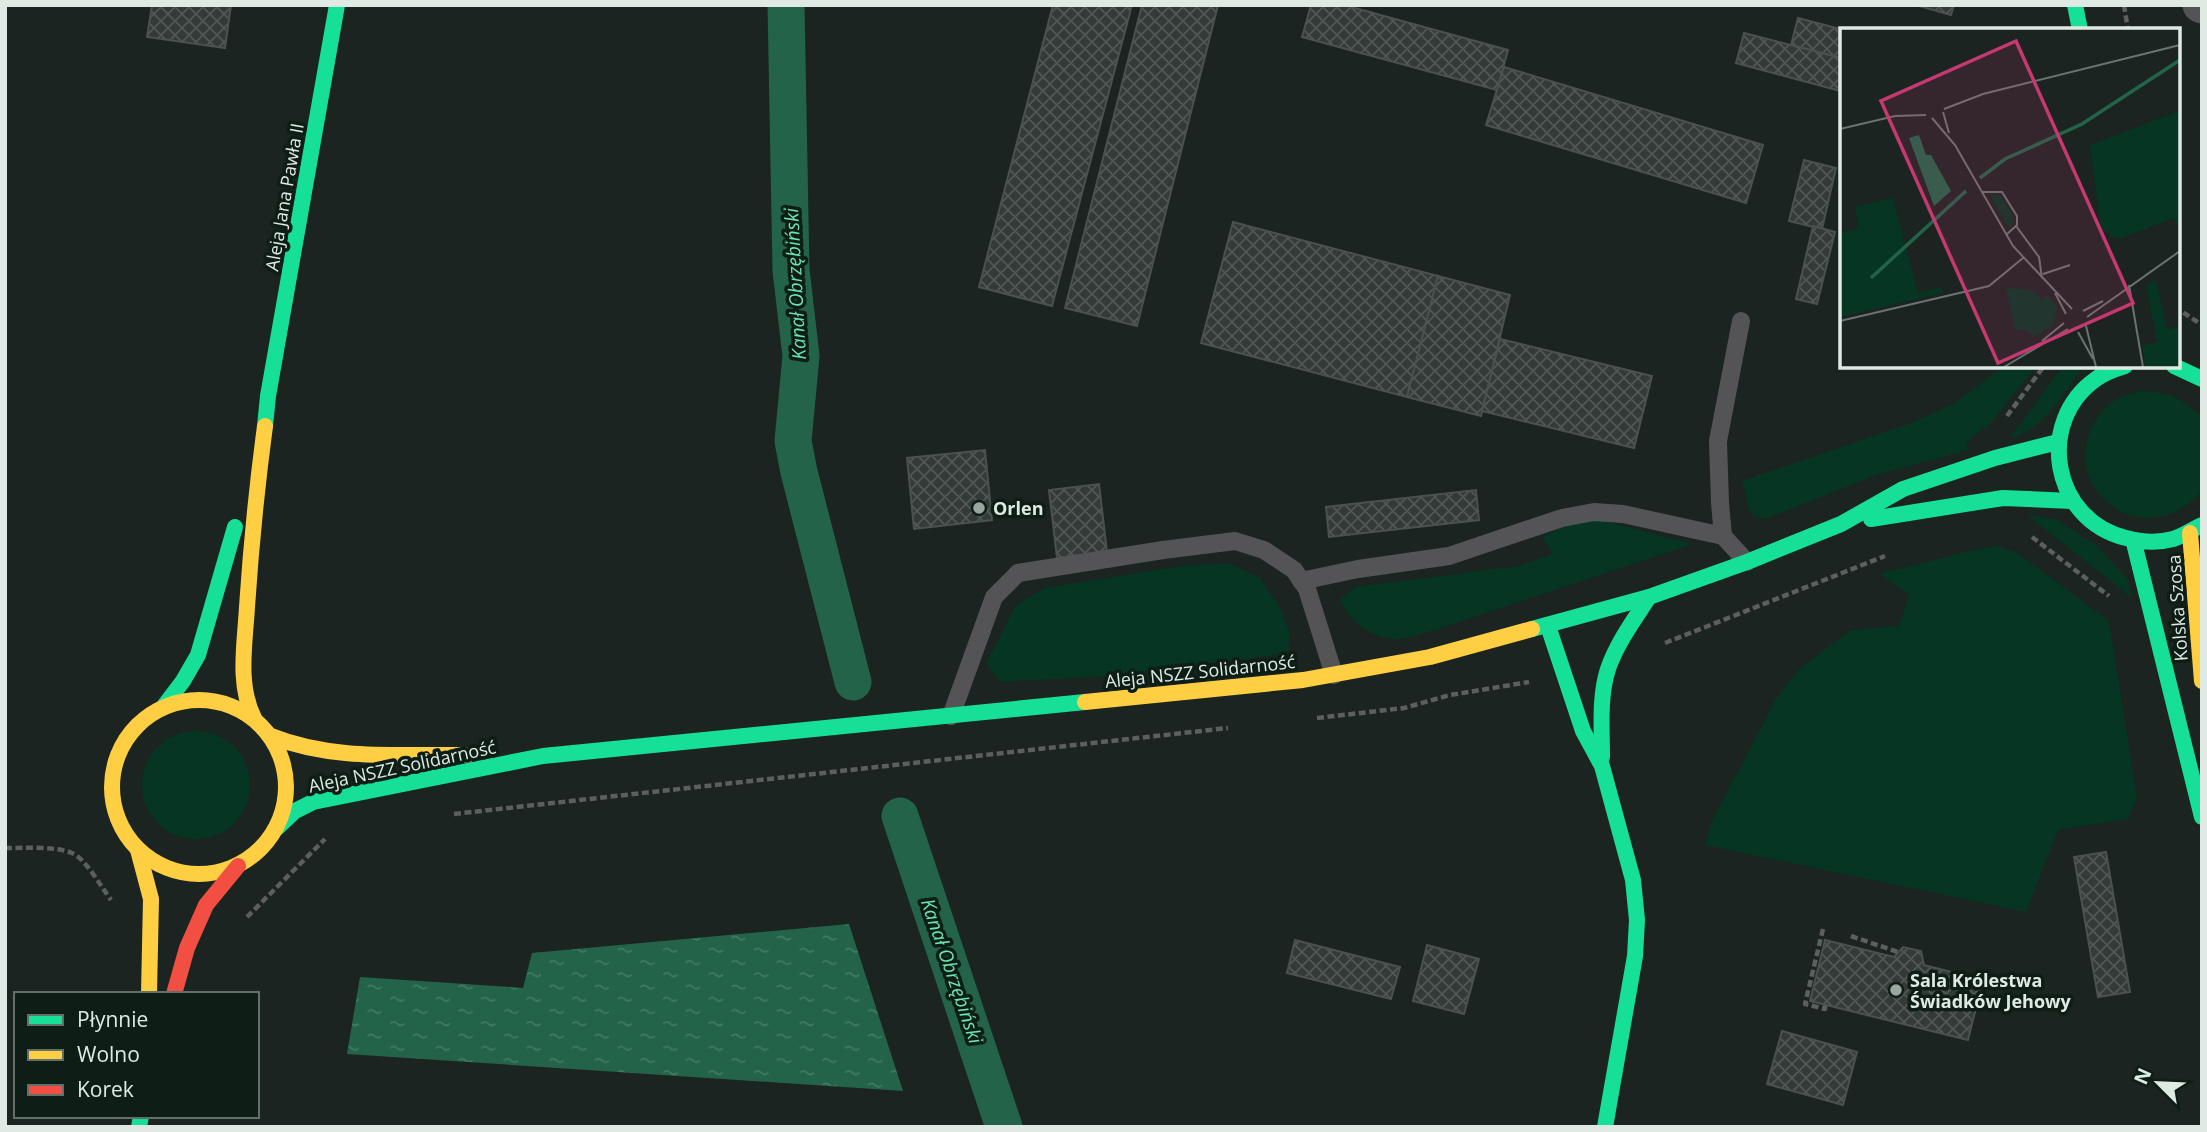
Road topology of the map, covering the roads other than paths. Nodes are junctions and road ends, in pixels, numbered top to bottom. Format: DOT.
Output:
graph roads {
  1 [pos="337,5"];
  2 [pos="2075,5"];
  3 [pos="2080,28"];
  4 [pos="1741,321"];
  5 [pos="2178,368"];
  6 [pos="2104,369"];
  7 [pos="2202,379"];
  8 [pos="268,396"];
  9 [pos="2059,442"];
  10 [pos="2072,502"];
  11 [pos="1841,524"];
  12 [pos="2196,529"];
  13 [pos="1723,536"];
  14 [pos="2134,543"];
  15 [pos="1747,562"];
  16 [pos="1301,581"];
  17 [pos="1649,597"];
  18 [pos="1548,626"];
  19 [pos="1334,674"];
  20 [pos="2202,681"];
  21 [pos="164,706"];
  22 [pos="951,716"];
  23 [pos="254,718"];
  24 [pos="271,736"];
  25 [pos="542,756"];
  26 [pos="1602,766"];
  27 [pos="2202,817"];
  28 [pos="277,828"];
  29 [pos="138,850"];
  30 [pos="238,866"];
  31 [pos="149,992"];
  32 [pos="175,992"];
  33 [pos="1605,1127"];
  1 -- 8 [label="street, Aleja Jana Pawła II"];
  2 -- 3 [label="street"];
  4 -- 13 [label="lane"];
  5 -- 7 [label="street"];
  6 -- 9 [label="street"];
  8 -- 21 [label="street, Aleja Jana Pawła II"];
  8 -- 23 [label="street, Aleja Jana Pawła II"];
  9 -- 10 [label="street"];
  9 -- 11 [label="street, Aleja NSZZ Solidarność"];
  10 -- 11 [label="street, Aleja NSZZ Solidarność"];
  10 -- 14 [label="street"];
  11 -- 15 [label="street, Aleja NSZZ Solidarność"];
  12 -- 14 [label="street"];
  12 -- 20 [label="street, Kolska Szosa"];
  13 -- 15 [label="lane"];
  13 -- 16 [label="lane"];
  14 -- 27 [label="street, Kolska Szosa"];
  15 -- 17 [label="street, Aleja NSZZ Solidarność"];
  16 -- 19 [label="lane"];
  16 -- 22 [label="lane"];
  17 -- 18 [label="street, Aleja NSZZ Solidarność"];
  17 -- 26 [label="street"];
  18 -- 19 [label="street, Aleja NSZZ Solidarność"];
  18 -- 26 [label="street"];
  19 -- 22 [label="street, Aleja NSZZ Solidarność"];
  21 -- 23 [label="street"];
  21 -- 29 [label="street"];
  22 -- 25 [label="street, Aleja NSZZ Solidarność"];
  23 -- 24 [label="street"];
  24 -- 25 [label="street, Aleja NSZZ Solidarność"];
  24 -- 28 [label="street"];
  25 -- 28 [label="street, Aleja NSZZ Solidarność"];
  26 -- 33 [label="street"];
  28 -- 30 [label="street"];
  29 -- 30 [label="street"];
  29 -- 31 [label="street"];
  30 -- 32 [label="street"];
}
